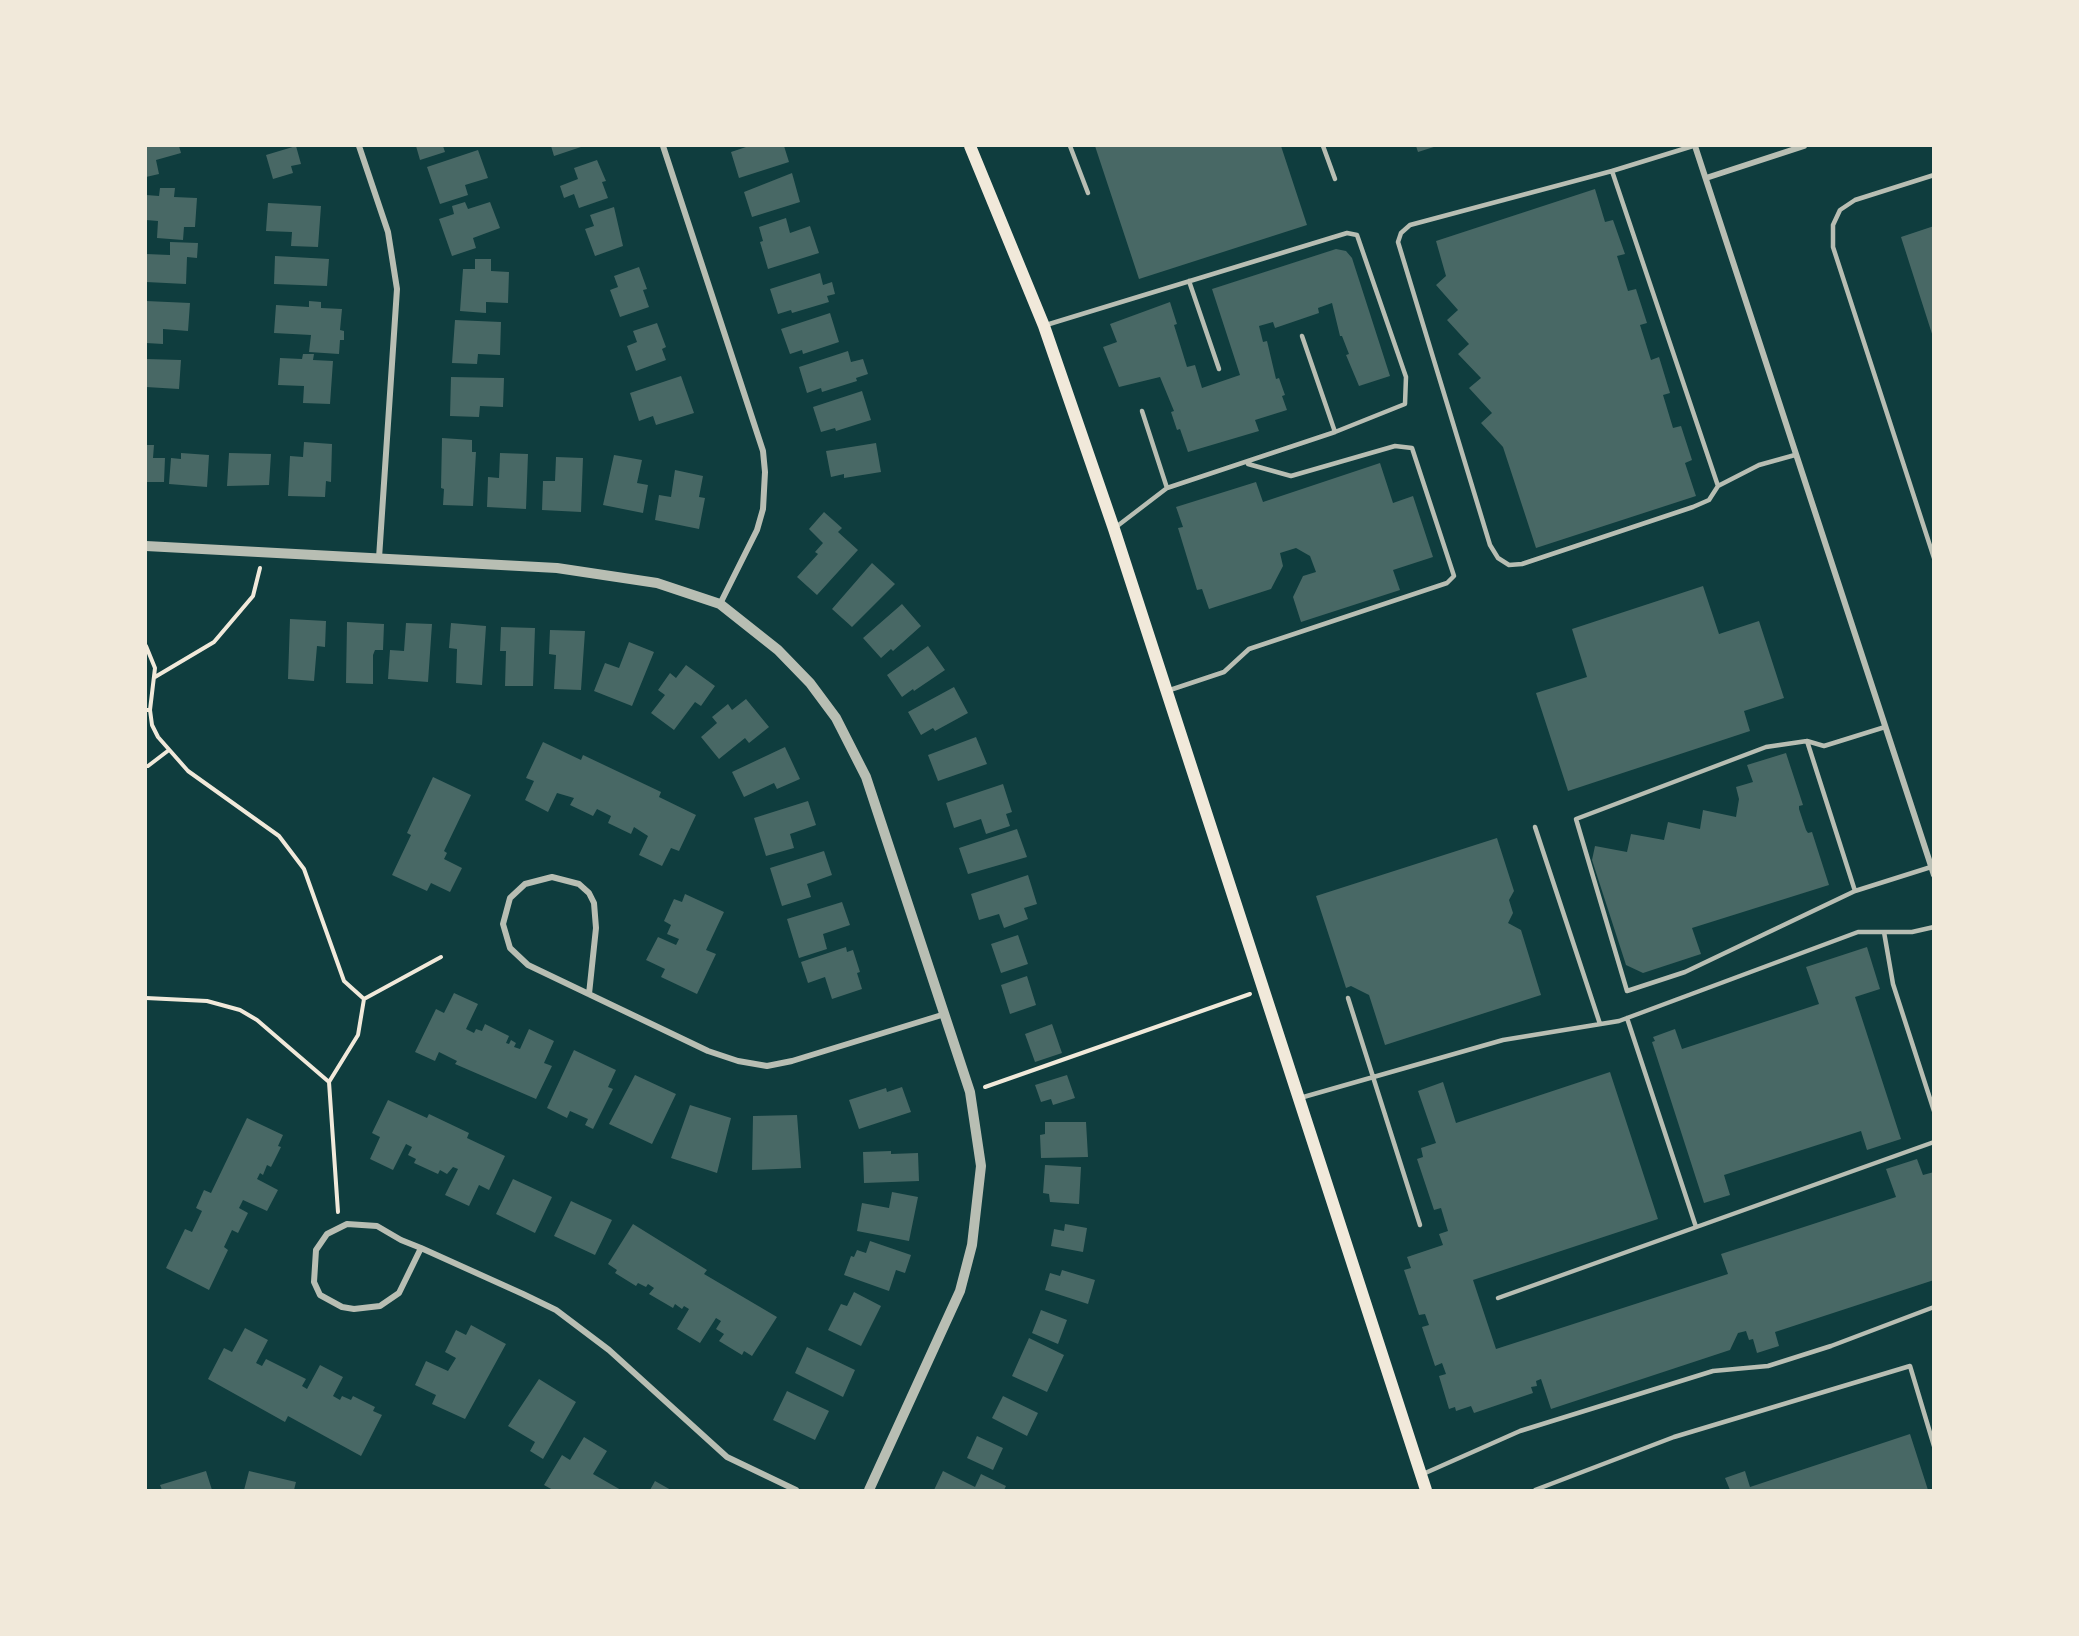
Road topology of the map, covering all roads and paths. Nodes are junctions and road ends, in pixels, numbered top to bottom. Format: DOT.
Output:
graph roads {
  1 [pos="359,146"];
  2 [pos="663,146"];
  3 [pos="970,146"];
  4 [pos="1070,146"];
  5 [pos="1323,146"];
  6 [pos="1694,146"];
  7 [pos="1804,146"];
  8 [pos="1612,171"];
  9 [pos="1934,175"];
  10 [pos="1706,178"];
  11 [pos="1335,180"];
  12 [pos="1088,193"];
  13 [pos="1189,281"];
  14 [pos="1044,326"];
  15 [pos="1302,336"];
  16 [pos="1219,369"];
  17 [pos="1142,411"];
  18 [pos="1335,432"];
  19 [pos="1795,455"];
  20 [pos="1245,463"];
  21 [pos="1718,486"];
  22 [pos="1167,488"];
  23 [pos="1114,529"];
  24 [pos="146,546"];
  25 [pos="265,552"];
  26 [pos="379,558"];
  27 [pos="1934,558"];
  28 [pos="720,604"];
  29 [pos="146,646"];
  30 [pos="154,677"];
  31 [pos="1167,692"];
  32 [pos="148,710"];
  33 [pos="1885,727"];
  34 [pos="1807,741"];
  35 [pos="169,750"];
  36 [pos="148,766"];
  37 [pos="1535,826"];
  38 [pos="1931,867"];
  39 [pos="1934,875"];
  40 [pos="1855,891"];
  41 [pos="1934,927"];
  42 [pos="1884,932"];
  43 [pos="441,957"];
  44 [pos="1263,990"];
  45 [pos="589,994"];
  46 [pos="146,998"];
  47 [pos="1348,998"];
  48 [pos="364,999"];
  49 [pos="945,1014"];
  50 [pos="1627,1018"];
  51 [pos="1600,1024"];
  52 [pos="1375,1077"];
  53 [pos="329,1082"];
  54 [pos="970,1092"];
  55 [pos="1299,1099"];
  56 [pos="1934,1111"];
  57 [pos="1934,1142"];
  58 [pos="1419,1225"];
  59 [pos="339,1226"];
  60 [pos="1696,1227"];
  61 [pos="421,1248"];
  62 [pos="1498,1298"];
  63 [pos="1934,1307"];
  64 [pos="1934,1446"];
  65 [pos="1421,1475"];
  66 [pos="796,1491"];
  67 [pos="868,1491"];
  68 [pos="1426,1491"];
  69 [pos="1535,1491"];
  1 -- 26 [label="street"];
  2 -- 28 [label="street"];
  3 -- 14 [label="main road"];
  4 -- 12 [label="lane"];
  5 -- 11 [label="lane"];
  6 -- 8 [label="lane"];
  6 -- 10 [label="street"];
  7 -- 10 [label="street"];
  8 -- 21 [label="lane"];
  8 -- 21 [label="lane"];
  9 -- 27 [label="lane"];
  10 -- 19 [label="street"];
  13 -- 14 [label="lane"];
  13 -- 16 [label="lane"];
  13 -- 18 [label="lane"];
  14 -- 23 [label="main road"];
  15 -- 18 [label="lane"];
  17 -- 22 [label="lane"];
  18 -- 20 [label="lane"];
  19 -- 21 [label="lane"];
  19 -- 33 [label="street"];
  20 -- 22 [label="lane"];
  20 -- 31 [label="lane"];
  22 -- 23 [label="lane"];
  23 -- 31 [label="main road"];
  24 -- 25 [label="street"];
  25 -- 26 [label="street"];
  25 -- 30 [label="path"];
  26 -- 28 [label="street"];
  28 -- 49 [label="street"];
  29 -- 30 [label="path"];
  30 -- 32 [label="path"];
  31 -- 44 [label="main road"];
  32 -- 35 [label="path"];
  33 -- 34 [label="lane"];
  33 -- 38 [label="street"];
  34 -- 40 [label="lane"];
  34 -- 40 [label="lane"];
  35 -- 36 [label="path"];
  35 -- 48 [label="path"];
  37 -- 51 [label="lane"];
  38 -- 39 [label="street"];
  38 -- 40 [label="lane"];
  41 -- 42 [label="lane"];
  42 -- 50 [label="lane"];
  42 -- 56 [label="lane"];
  43 -- 48 [label="path"];
  44 -- 54 [label="path"];
  44 -- 55 [label="main road"];
  45 -- 45 [label="street"];
  45 -- 49 [label="street"];
  46 -- 53 [label="path"];
  47 -- 52 [label="lane"];
  48 -- 53 [label="path"];
  49 -- 54 [label="street"];
  50 -- 51 [label="lane"];
  50 -- 60 [label="lane"];
  51 -- 52 [label="lane"];
  52 -- 55 [label="lane"];
  52 -- 58 [label="lane"];
  53 -- 59 [label="path"];
  54 -- 67 [label="street"];
  55 -- 65 [label="main road"];
  57 -- 60 [label="lane"];
  59 -- 61 [label="street"];
  59 -- 61 [label="street"];
  60 -- 62 [label="lane"];
  61 -- 66 [label="street"];
  63 -- 65 [label="lane"];
  64 -- 69 [label="lane"];
  65 -- 68 [label="main road"];
}
